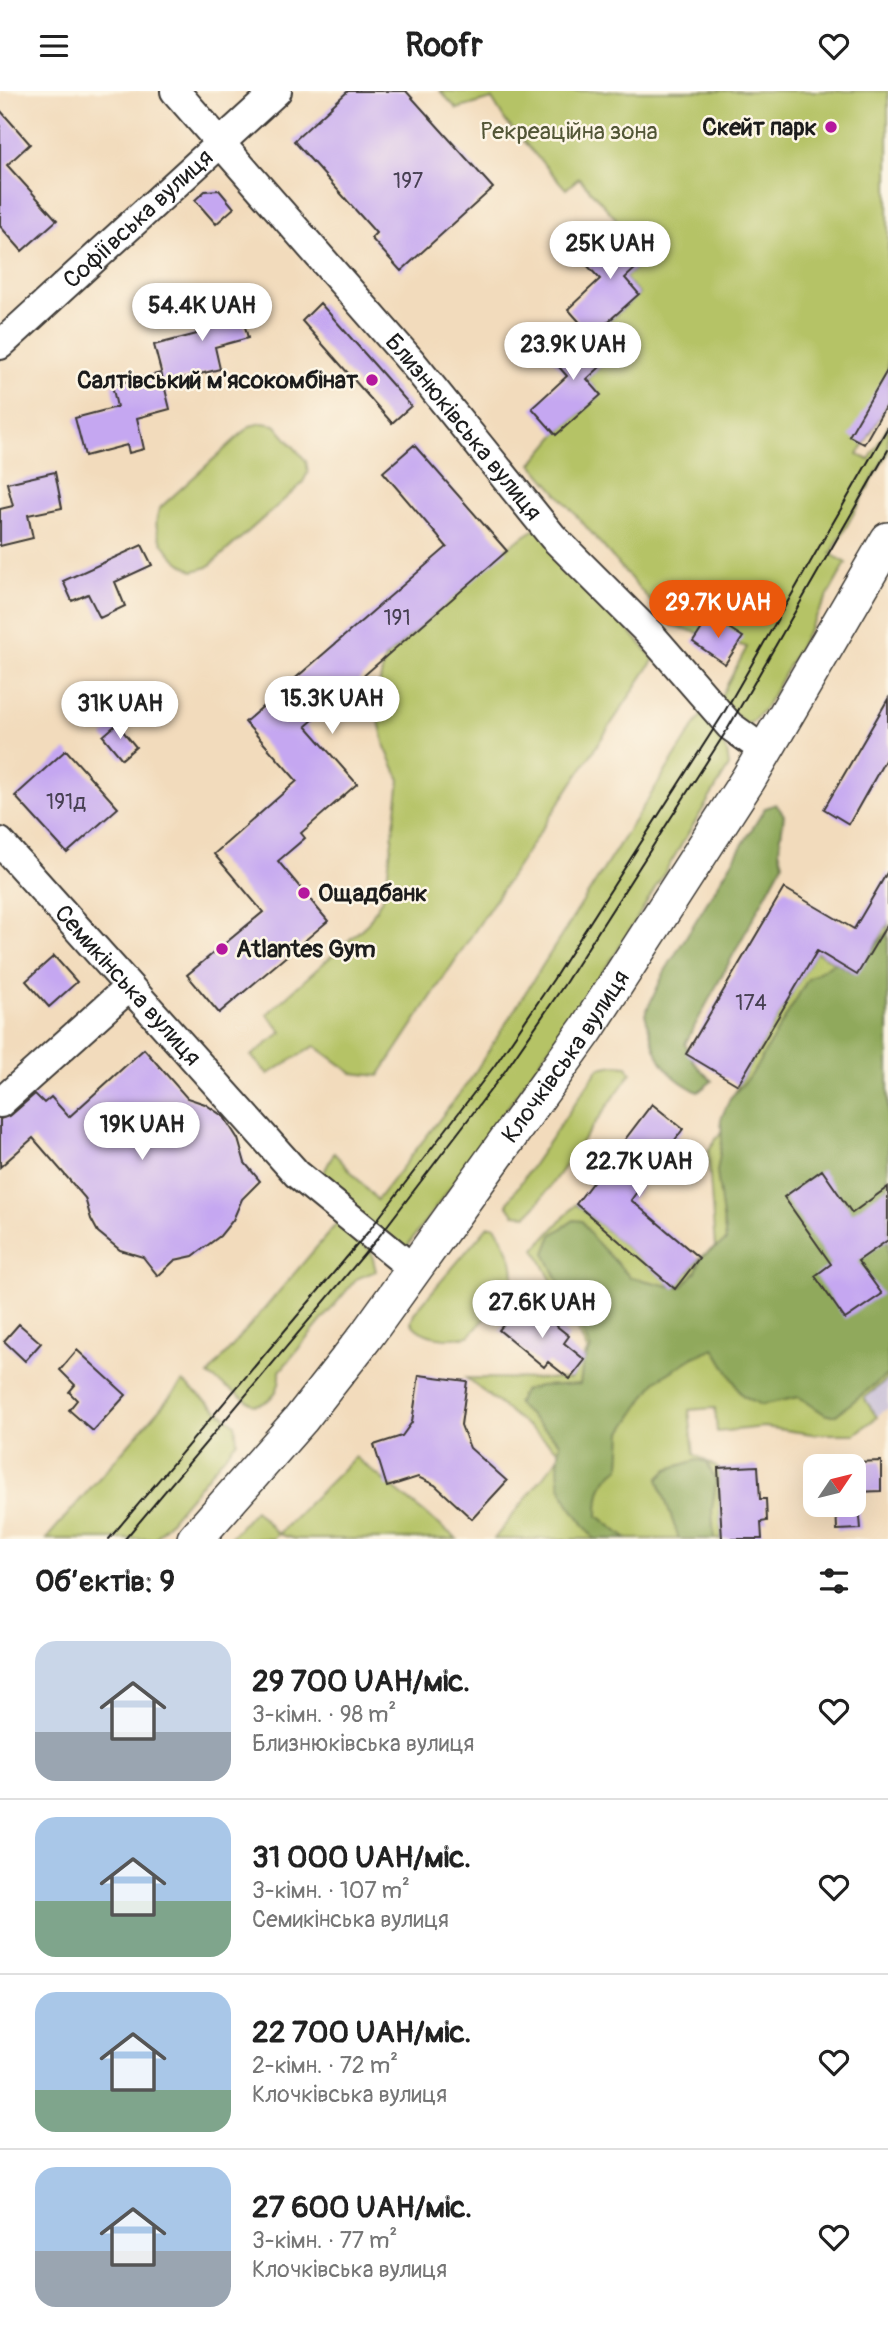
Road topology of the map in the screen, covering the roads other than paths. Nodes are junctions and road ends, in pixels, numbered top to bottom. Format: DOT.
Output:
graph roads {
  1 [pos="174,91"];
  2 [pos="276,91"];
  3 [pos="220,143"];
  4 [pos="0,345"];
  5 [pos="888,540"];
  6 [pos="765,751"];
  7 [pos="0,842"];
  8 [pos="128,988"];
  9 [pos="0,1103"];
  10 [pos="413,1269"];
  11 [pos="195,1539"];
  1 -- 3 [label="street, Близнюківська вулиця"];
  2 -- 3 [label="street, Софіївська вулиця"];
  3 -- 4 [label="street, Софіївська вулиця"];
  3 -- 6 [label="street, Близнюківська вулиця"];
  5 -- 6 [label="main road, Клочківська вулиця"];
  6 -- 10 [label="main road, Клочківська вулиця"];
  7 -- 8 [label="street, Семикінська вулиця"];
  8 -- 9 [label="street"];
  8 -- 10 [label="street, Семикінська вулиця"];
  10 -- 11 [label="main road, Клочківська вулиця"];
}
